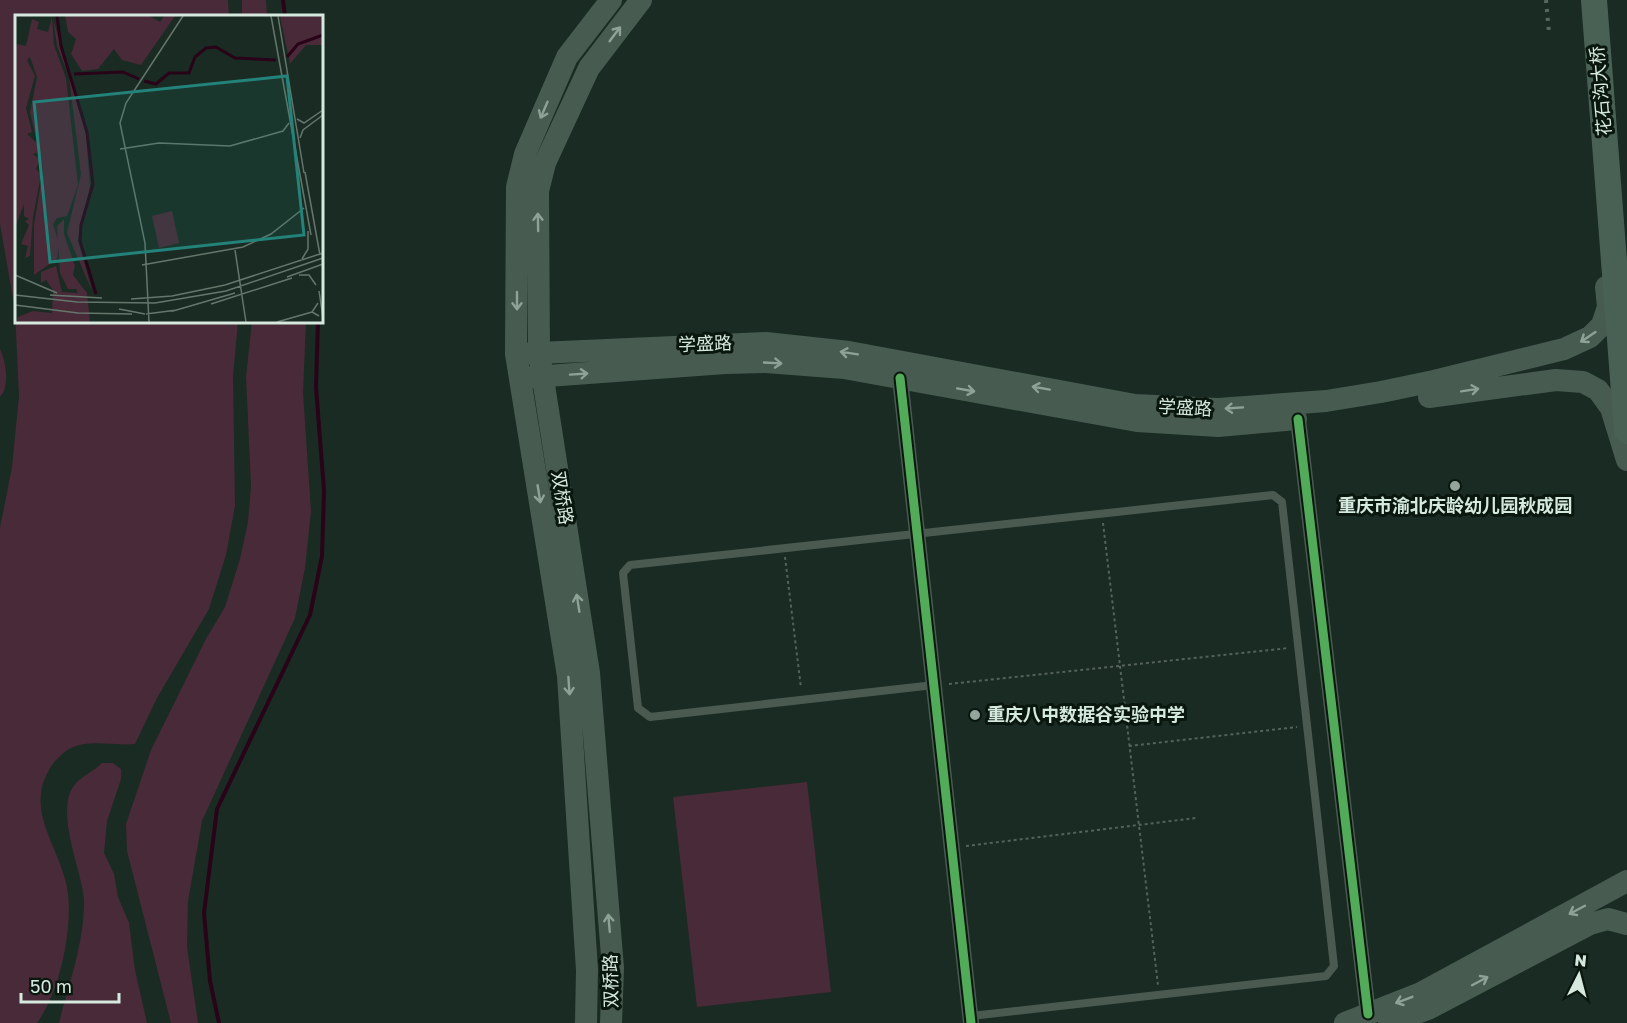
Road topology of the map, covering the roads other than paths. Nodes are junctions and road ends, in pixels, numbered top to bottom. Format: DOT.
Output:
graph roads {
  1 [pos="611,0"];
  2 [pos="641,0"];
  3 [pos="1594,0"];
  4 [pos="1604,182"];
  5 [pos="539,353"];
  6 [pos="516,354"];
  7 [pos="543,376"];
  8 [pos="520,378"];
  9 [pos="900,378"];
  10 [pos="1298,419"];
  11 [pos="1627,431"];
  12 [pos="1627,460"];
  13 [pos="917,534"];
  14 [pos="934,685"];
  15 [pos="1627,881"];
  16 [pos="1627,924"];
  17 [pos="1379,1018"];
  18 [pos="971,1020"];
  19 [pos="586,1023"];
  20 [pos="611,1023"];
  21 [pos="1345,1023"];
  1 -- 6 [label="main road, 双桥路, one-way"];
  5 -- 2 [label="main road, 双桥路, one-way"];
  3 -- 4 [label="main road, 花石沟大桥"];
  4 -- 5 [label="main road, 学盛路, one-way"];
  4 -- 11 [label="main road, 花石沟大桥"];
  5 -- 6 [label="main road, 学盛路"];
  5 -- 7 [label="main road, 双桥路"];
  6 -- 8 [label="main road, 双桥路"];
  7 -- 8 [label="main road, 学盛路"];
  7 -- 9 [label="main road, 学盛路, one-way"];
  20 -- 7 [label="main road, 双桥路, one-way"];
  8 -- 19 [label="main road, 双桥路, one-way"];
  9 -- 10 [label="main road, 学盛路, one-way"];
  9 -- 13 [label="street"];
  10 -- 12 [label="main road, 学盛路, one-way"];
  10 -- 17 [label="street"];
  13 -- 14 [label="street"];
  13 -- 14 [label="lane"];
  13 -- 18 [label="lane"];
  14 -- 18 [label="street"];
  15 -- 17 [label="main road, one-way"];
  17 -- 16 [label="main road, one-way"];
  17 -- 21 [label="main road"];
}
